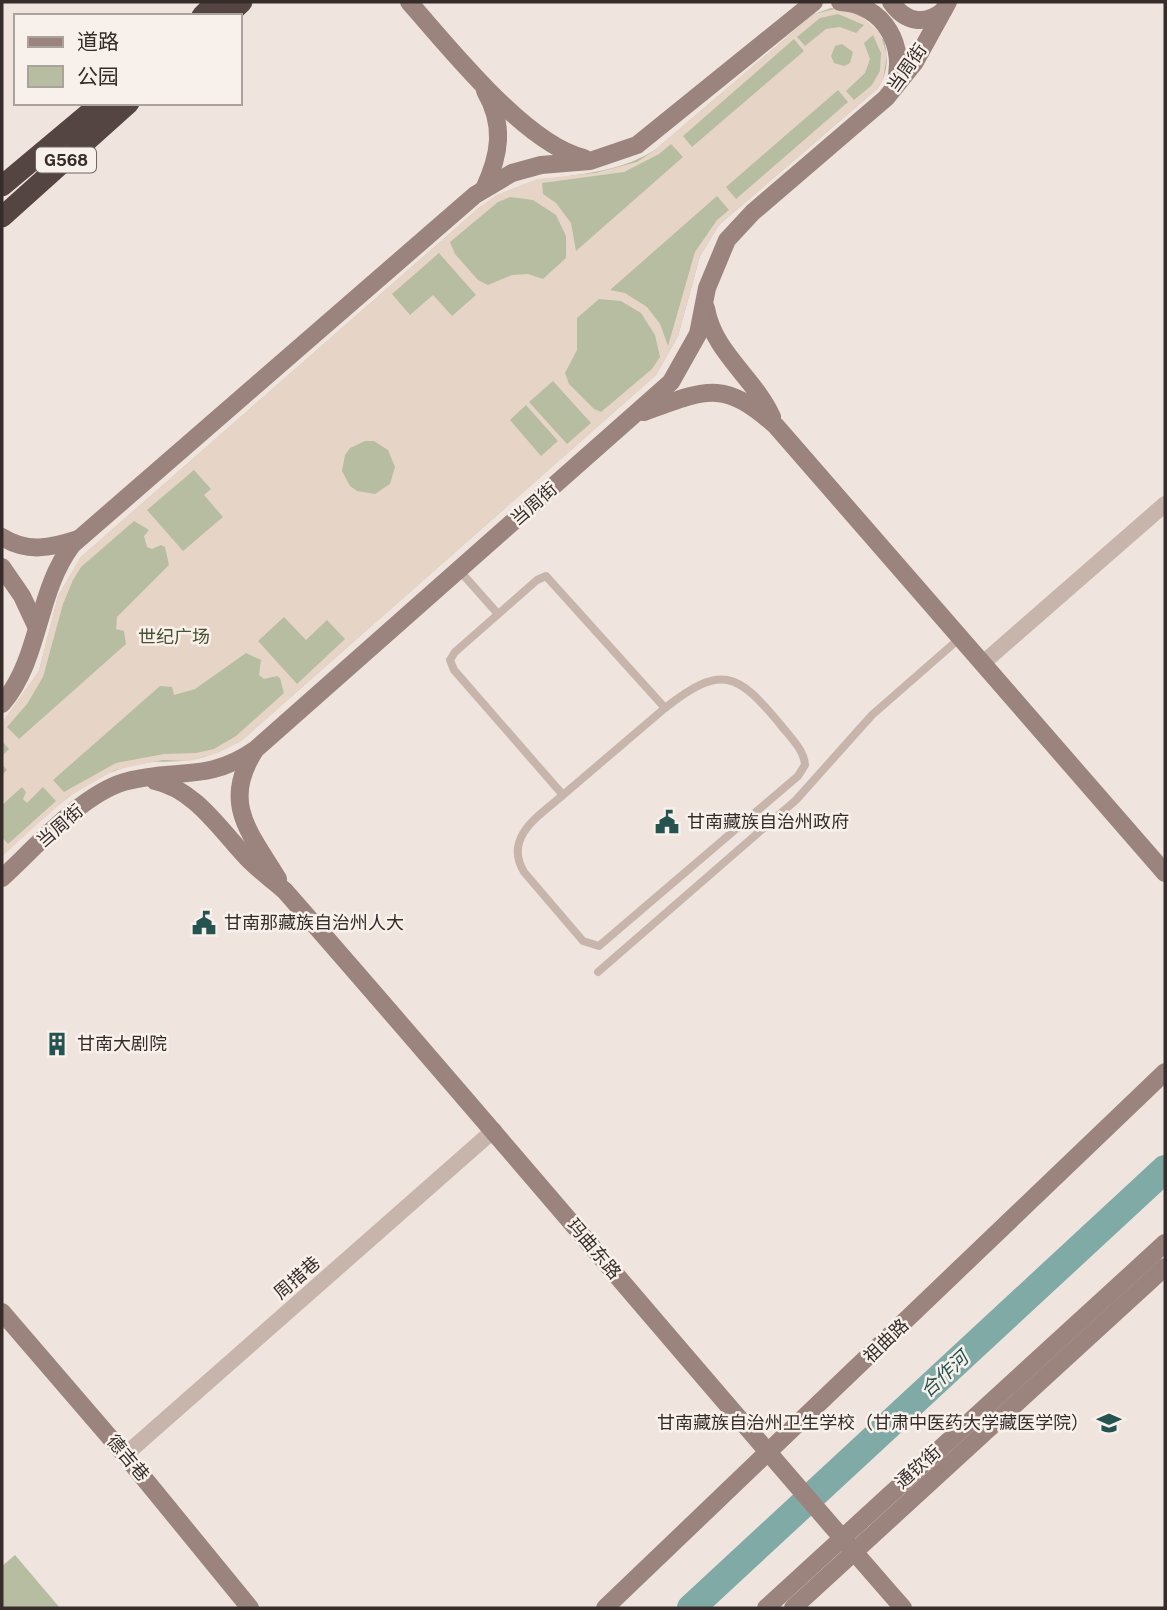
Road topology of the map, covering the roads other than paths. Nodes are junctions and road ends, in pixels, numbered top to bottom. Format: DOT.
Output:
graph roads {
  1 [pos="242,2"];
  2 [pos="409,2"];
  3 [pos="835,2"];
  4 [pos="840,2"];
  5 [pos="891,2"];
  6 [pos="805,5"];
  7 [pos="948,5"];
  8 [pos="229,14"];
  9 [pos="480,82"];
  10 [pos="886,98"];
  11 [pos="99,105"];
  12 [pos="127,105"];
  13 [pos="594,160"];
  14 [pos="2,186"];
  15 [pos="484,189"];
  16 [pos="2,217"];
  17 [pos="706,296"];
  18 [pos="634,416"];
  19 [pos="776,426"];
  20 [pos="1165,504"];
  21 [pos="2,537"];
  22 [pos="78,539"];
  23 [pos="2,567"];
  24 [pos="458,570"];
  25 [pos="498,614"];
  26 [pos="36,626"];
  27 [pos="960,638"];
  28 [pos="983,663"];
  29 [pos="2,704"];
  30 [pos="664,708"];
  31 [pos="257,749"];
  32 [pos="143,778"];
  33 [pos="563,795"];
  34 [pos="1165,873"];
  35 [pos="2,878"];
  36 [pos="285,891"];
  37 [pos="598,972"];
  38 [pos="1165,1072"];
  39 [pos="494,1130"];
  40 [pos="1165,1243"];
  41 [pos="1165,1267"];
  42 [pos="2,1312"];
  43 [pos="125,1455"];
  44 [pos="773,1461"];
  45 [pos="841,1538"];
  46 [pos="250,1608"];
  47 [pos="605,1608"];
  48 [pos="766,1608"];
  49 [pos="793,1608"];
  50 [pos="903,1608"];
  1 -- 8 [label="highway"];
  2 -- 9 [label="street"];
  3 -- 6 [label="street"];
  4 -- 10 [label="street"];
  5 -- 7 [label="street"];
  6 -- 13 [label="street"];
  7 -- 10 [label="street, 当周街"];
  9 -- 13 [label="street"];
  9 -- 15 [label="street"];
  10 -- 17 [label="street, 当周街"];
  11 -- 14 [label="highway, G568"];
  12 -- 16 [label="highway, G568"];
  13 -- 15 [label="street"];
  15 -- 22 [label="street"];
  17 -- 18 [label="street, 当周街"];
  17 -- 19 [label="street"];
  18 -- 19 [label="street"];
  18 -- 24 [label="street, 当周街"];
  19 -- 27 [label="street"];
  20 -- 28 [label="street"];
  21 -- 22 [label="street"];
  22 -- 26 [label="street"];
  23 -- 26 [label="street"];
  24 -- 25 [label="lane"];
  24 -- 31 [label="street, 当周街"];
  25 -- 30 [label="lane"];
  25 -- 33 [label="lane"];
  26 -- 29 [label="street"];
  27 -- 28 [label="street"];
  27 -- 37 [label="lane"];
  28 -- 34 [label="street"];
  30 -- 33 [label="lane"];
  30 -- 33 [label="lane"];
  31 -- 32 [label="street, 当周街"];
  31 -- 36 [label="street"];
  32 -- 35 [label="street, 当周街"];
  32 -- 36 [label="street"];
  36 -- 39 [label="street, 玛曲东路"];
  38 -- 44 [label="street, 祖曲路"];
  39 -- 43 [label="street, 周措巷"];
  39 -- 44 [label="street, 玛曲东路"];
  40 -- 45 [label="street, 通钦街"];
  41 -- 45 [label="street"];
  42 -- 43 [label="street, 德吉巷"];
  43 -- 46 [label="street, 德吉巷"];
  44 -- 45 [label="street, 玛曲东路"];
  44 -- 47 [label="street, 祖曲路"];
  45 -- 48 [label="street, 通钦街"];
  45 -- 49 [label="street"];
  45 -- 50 [label="street, 玛曲东路"];
}
